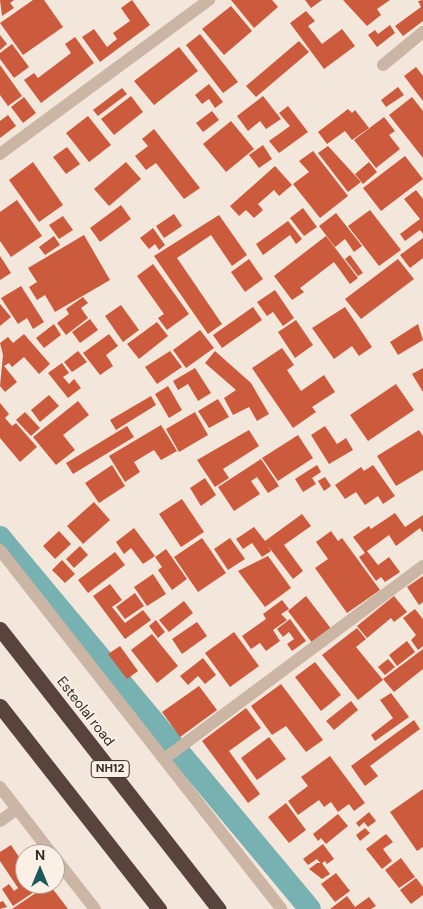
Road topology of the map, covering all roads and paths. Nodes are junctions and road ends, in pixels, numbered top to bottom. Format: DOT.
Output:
graph roads {
  1 [pos="209,0"];
  2 [pos="423,32"];
  3 [pos="384,65"];
  4 [pos="0,154"];
  5 [pos="0,550"];
  6 [pos="423,566"];
  7 [pos="0,629"];
  8 [pos="0,706"];
  9 [pos="173,752"];
  10 [pos="0,787"];
  11 [pos="17,809"];
  12 [pos="0,821"];
  13 [pos="44,844"];
  14 [pos="65,871"];
  15 [pos="95,909"];
  16 [pos="159,909"];
  17 [pos="219,909"];
  18 [pos="281,909"];
  1 -- 4 [label="street"];
  2 -- 3 [label="street"];
  5 -- 9 [label="street"];
  6 -- 9 [label="street"];
  7 -- 17 [label="highway, Esteolal road / NH12"];
  8 -- 16 [label="highway"];
  9 -- 18 [label="street"];
  10 -- 11 [label="street"];
  11 -- 12 [label="street"];
  11 -- 13 [label="street"];
  14 -- 15 [label="street"];
}
